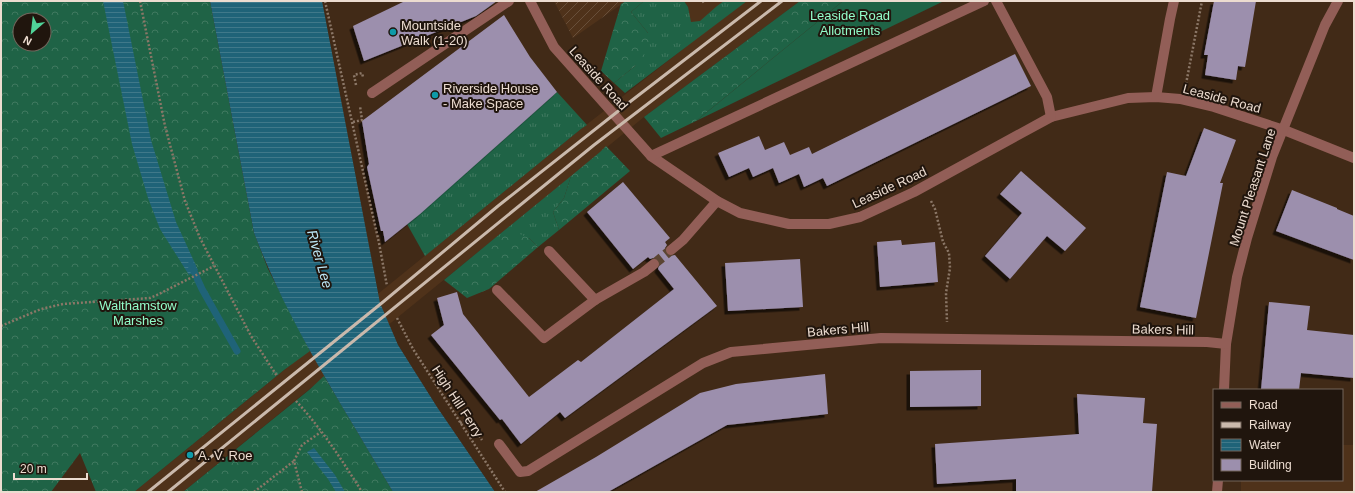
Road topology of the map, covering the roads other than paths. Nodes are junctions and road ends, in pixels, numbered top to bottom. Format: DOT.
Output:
graph roads {
  1 [pos="509,1"];
  2 [pos="530,1"];
  3 [pos="984,1"];
  4 [pos="996,1"];
  5 [pos="1174,1"];
  6 [pos="1338,1"];
  7 [pos="372,93"];
  8 [pos="1156,97"];
  9 [pos="1051,117"];
  10 [pos="1284,130"];
  11 [pos="651,156"];
  12 [pos="1354,158"];
  13 [pos="717,202"];
  14 [pos="671,250"];
  15 [pos="550,252"];
  16 [pos="654,264"];
  17 [pos="497,290"];
  18 [pos="595,300"];
  19 [pos="1226,344"];
  20 [pos="1224,389"];
  21 [pos="499,444"];
  22 [pos="1218,481"];
  23 [pos="1217,492"];
  1 -- 7 [label="street"];
  2 -- 11 [label="street, Leaside Road"];
  3 -- 11 [label="street"];
  4 -- 9 [label="street"];
  5 -- 8 [label="street"];
  6 -- 10 [label="street, Mount Pleasant Lane"];
  8 -- 9 [label="street, Leaside Road"];
  8 -- 10 [label="street, Leaside Road"];
  9 -- 13 [label="street, Leaside Road"];
  10 -- 12 [label="street, Leaside Road"];
  10 -- 19 [label="street, Mount Pleasant Lane"];
  11 -- 13 [label="street, Leaside Road"];
  13 -- 14 [label="street"];
  15 -- 18 [label="street"];
  16 -- 18 [label="street"];
  17 -- 18 [label="street"];
  19 -- 20 [label="street, Mount Pleasant Lane"];
  19 -- 21 [label="street, Bakers Hill"];
  22 -- 23 [label="street"];
}
